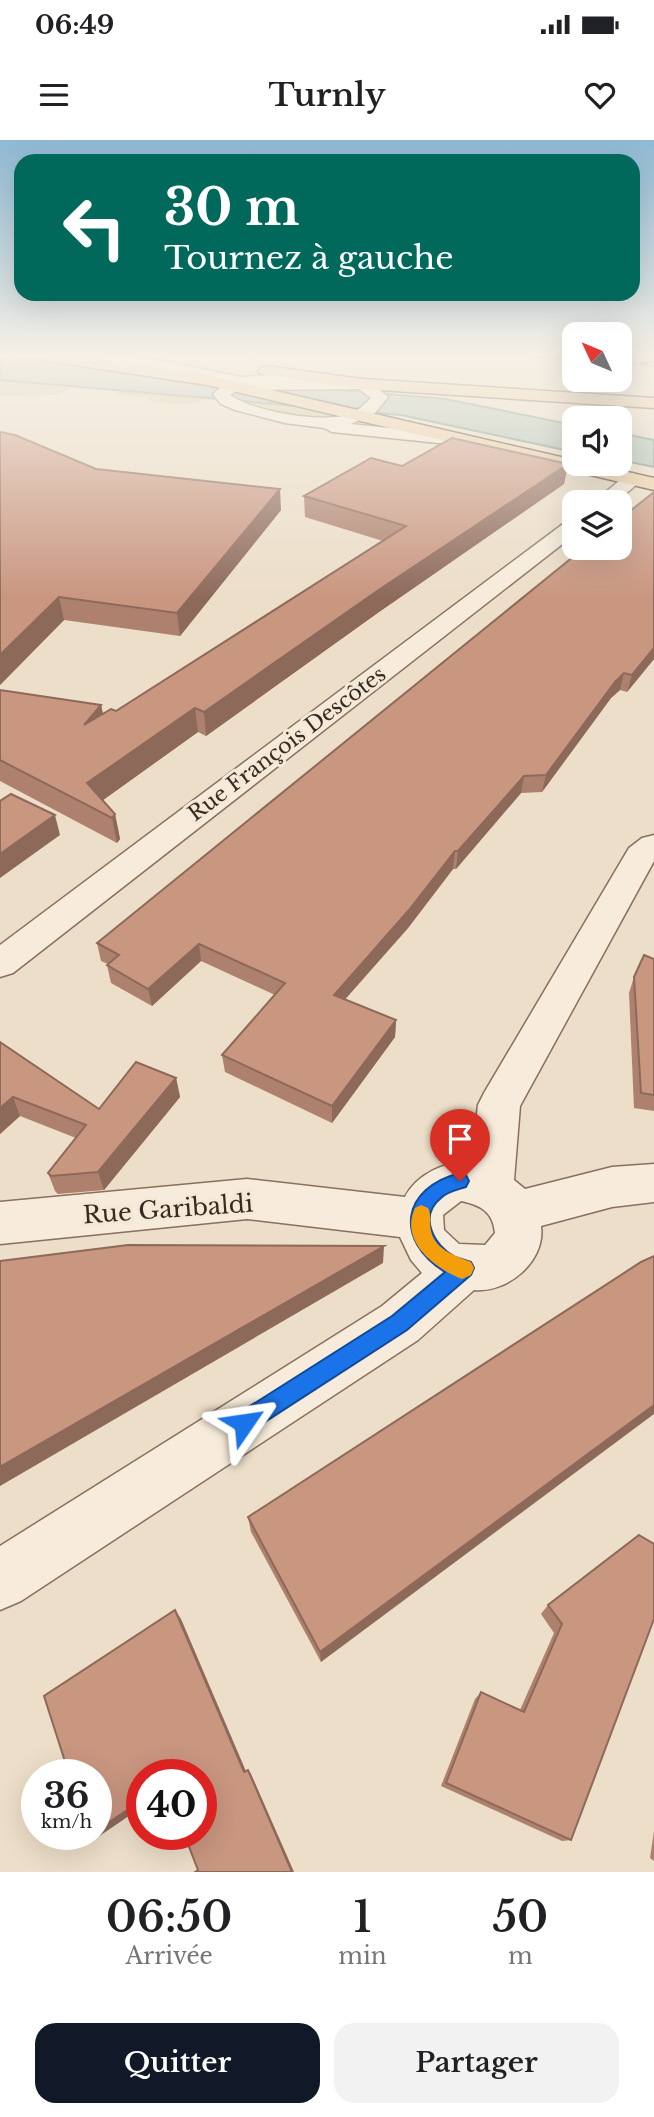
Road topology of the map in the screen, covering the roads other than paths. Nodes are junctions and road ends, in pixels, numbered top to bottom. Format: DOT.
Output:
graph roads {
  1 [pos="429,437"];
  2 [pos="445,437"];
  3 [pos="458,440"];
  4 [pos="633,479"];
  5 [pos="654,484"];
  6 [pos="619,490"];
  7 [pos="562,534"];
  8 [pos="654,845"];
  9 [pos="0,964"];
  10 [pos="654,1183"];
  11 [pos="504,1200"];
  12 [pos="420,1219"];
  13 [pos="0,1223"];
  14 [pos="464,1268"];
  15 [pos="0,1580"];
  1 -- 3 [label="street"];
  2 -- 3 [label="main road"];
  3 -- 4 [label="main road"];
  4 -- 5 [label="main road"];
  4 -- 6 [label="street"];
  7 -- 9 [label="street, Rue François Descôtes"];
  8 -- 11 [label="street"];
  10 -- 11 [label="street"];
  11 -- 12 [label="street"];
  11 -- 14 [label="street"];
  12 -- 13 [label="street, Rue Garibaldi"];
  12 -- 14 [label="street"];
  14 -- 15 [label="street"];
}
